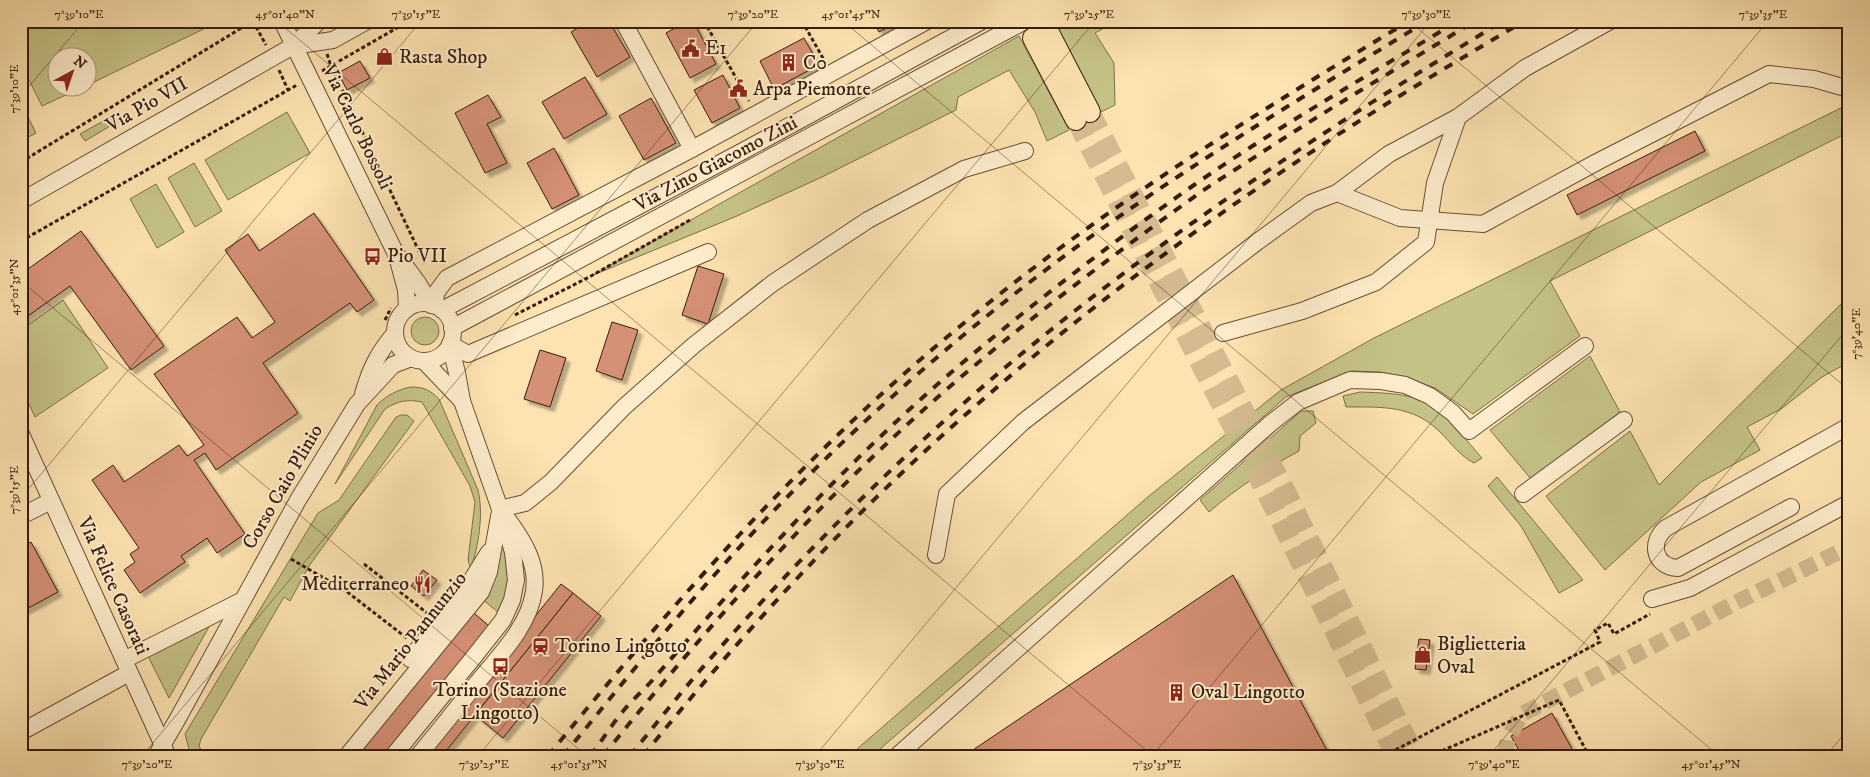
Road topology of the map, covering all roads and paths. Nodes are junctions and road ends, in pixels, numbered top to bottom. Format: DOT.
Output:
graph roads {
  1 [pos="253,21"];
  2 [pos="282,21"];
  3 [pos="319,21"];
  4 [pos="367,21"];
  5 [pos="409,21"];
  6 [pos="622,21"];
  7 [pos="704,21"];
  8 [pos="802,21"];
  9 [pos="927,21"];
  10 [pos="982,21"];
  11 [pos="1610,21"];
  12 [pos="1035,29"];
  13 [pos="293,46"];
  14 [pos="828,68"];
  15 [pos="1849,89"];
  16 [pos="288,90"];
  17 [pos="753,109"];
  18 [pos="1083,116"];
  19 [pos="1458,117"];
  20 [pos="692,149"];
  21 [pos="1025,151"];
  22 [pos="21,162"];
  23 [pos="1337,193"];
  24 [pos="21,201"];
  25 [pos="1429,220"];
  26 [pos="21,241"];
  27 [pos="395,252"];
  28 [pos="708,252"];
  29 [pos="425,265"];
  30 [pos="436,307"];
  31 [pos="407,309"];
  32 [pos="395,332"];
  33 [pos="1223,333"];
  34 [pos="451,336"];
  35 [pos="1585,346"];
  36 [pos="417,360"];
  37 [pos="362,398"];
  38 [pos="462,401"];
  39 [pos="1624,420"];
  40 [pos="1849,426"];
  41 [pos="21,434"];
  42 [pos="1523,494"];
  43 [pos="51,500"];
  44 [pos="1849,503"];
  45 [pos="1791,507"];
  46 [pos="500,509"];
  47 [pos="21,516"];
  48 [pos="493,546"];
  49 [pos="936,556"];
  50 [pos="291,559"];
  51 [pos="243,600"];
  52 [pos="1654,606"];
  53 [pos="420,648"];
  54 [pos="127,666"];
  55 [pos="21,732"];
  56 [pos="162,752"];
  57 [pos="347,756"];
  58 [pos="393,756"];
  59 [pos="418,756"];
  60 [pos="897,756"];
  61 [pos="1384,756"];
  62 [pos="1430,756"];
  63 [pos="1589,756"];
  1 -- 22 [label="path"];
  2 -- 13 [label="street, Via Carlo Bossoli"];
  3 -- 13 [label="street, Via Pio VII"];
  4 -- 13 [label="street, Via Pio VII"];
  5 -- 29 [label="path"];
  6 -- 20 [label="street"];
  7 -- 17 [label="path"];
  8 -- 14 [label="path"];
  9 -- 20 [label="street"];
  10 -- 30 [label="street, Via Zino Giacomo Zini"];
  11 -- 19 [label="street"];
  12 -- 18 [label="main road"];
  12 -- 34 [label="street, Via Zino Giacomo Zini"];
  13 -- 24 [label="street, Via Pio VII"];
  13 -- 27 [label="street, Via Carlo Bossoli"];
  15 -- 25 [label="street"];
  16 -- 26 [label="path"];
  19 -- 23 [label="street"];
  19 -- 25 [label="street"];
  20 -- 30 [label="street"];
  21 -- 46 [label="street"];
  23 -- 25 [label="street"];
  23 -- 49 [label="street"];
  25 -- 33 [label="street"];
  27 -- 30 [label="street, Via Carlo Bossoli"];
  27 -- 31 [label="street, Via Carlo Bossoli"];
  28 -- 34 [label="street"];
  30 -- 31 [label="street"];
  30 -- 34 [label="street"];
  31 -- 32 [label="street"];
  32 -- 36 [label="street"];
  32 -- 37 [label="street, Corso Caio Plinio"];
  34 -- 36 [label="street"];
  34 -- 38 [label="street"];
  35 -- 60 [label="street"];
  36 -- 37 [label="street, Corso Caio Plinio"];
  36 -- 38 [label="street"];
  37 -- 51 [label="street, Corso Caio Plinio"];
  38 -- 46 [label="street"];
  39 -- 42 [label="street"];
  40 -- 45 [label="street"];
  41 -- 43 [label="street, Via Felice Casorati"];
  43 -- 47 [label="street"];
  43 -- 54 [label="street, Via Felice Casorati"];
  44 -- 52 [label="street"];
  46 -- 48 [label="street, Via Mario Pannunzio"];
  46 -- 58 [label="street"];
  46 -- 59 [label="street"];
  48 -- 53 [label="street, Via Mario Pannunzio"];
  48 -- 57 [label="street, Via Mario Pannunzio"];
  50 -- 53 [label="path"];
  51 -- 54 [label="street"];
  51 -- 56 [label="street, Corso Caio Plinio"];
  52 -- 61 [label="path"];
  53 -- 57 [label="street, Via Mario Pannunzio"];
  54 -- 55 [label="street"];
  54 -- 56 [label="street, Via Felice Casorati"];
  62 -- 63 [label="path"];
}
